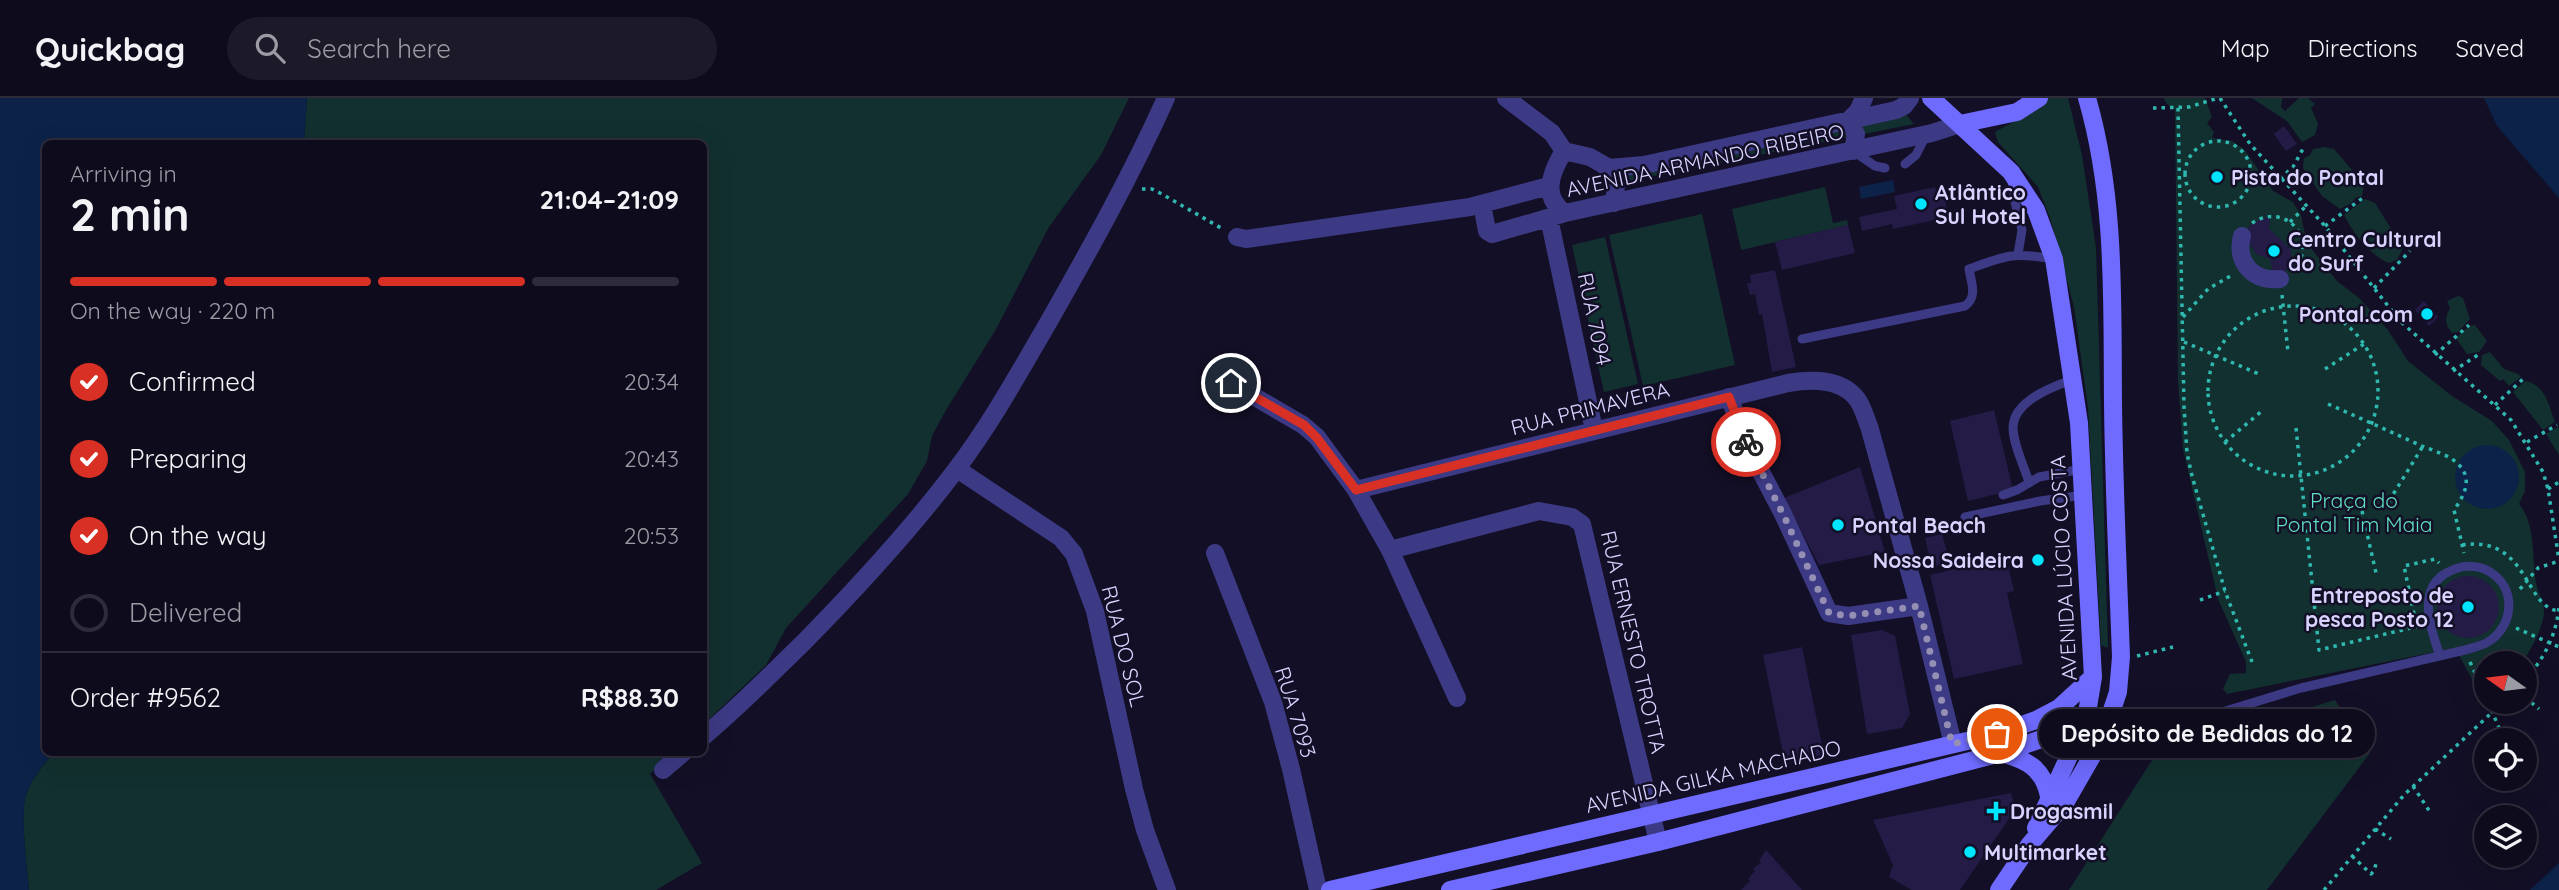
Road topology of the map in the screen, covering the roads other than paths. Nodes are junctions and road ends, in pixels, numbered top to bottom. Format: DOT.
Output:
graph roads {
  1 [pos="1166,98"];
  2 [pos="1506,98"];
  3 [pos="1864,98"];
  4 [pos="1910,98"];
  5 [pos="1931,98"];
  6 [pos="2039,98"];
  7 [pos="2087,98"];
  8 [pos="1848,121"];
  9 [pos="1960,124"];
  10 [pos="1815,129"];
  11 [pos="1926,135"];
  12 [pos="1564,151"];
  13 [pos="1853,151"];
  14 [pos="1824,157"];
  15 [pos="1905,164"];
  16 [pos="1609,168"];
  17 [pos="1885,168"];
  18 [pos="2011,172"];
  19 [pos="1549,186"];
  20 [pos="1614,203"];
  21 [pos="1482,204"];
  22 [pos="1557,216"];
  23 [pos="2242,236"];
  24 [pos="1237,237"];
  25 [pos="2018,254"];
  26 [pos="2054,259"];
  27 [pos="2280,279"];
  28 [pos="1802,339"];
  29 [pos="2071,380"];
  30 [pos="1231,383"];
  31 [pos="1729,397"];
  32 [pos="1594,430"];
  33 [pos="957,469"];
  34 [pos="2082,469"];
  35 [pos="2029,482"];
  36 [pos="1356,490"];
  37 [pos="2003,495"];
  38 [pos="2084,495"];
  39 [pos="1965,517"];
  40 [pos="1390,550"];
  41 [pos="1214,553"];
  42 [pos="1919,606"];
  43 [pos="2440,656"];
  44 [pos="2094,677"];
  45 [pos="2118,692"];
  46 [pos="1457,698"];
  47 [pos="2086,719"];
  48 [pos="707,733"];
  49 [pos="2103,737"];
  50 [pos="1952,744"];
  51 [pos="2001,752"];
  52 [pos="679,756"];
  53 [pos="663,770"];
  54 [pos="2049,796"];
  55 [pos="1651,814"];
  56 [pos="1658,842"];
  57 [pos="2030,844"];
  58 [pos="1167,890"];
  59 [pos="1318,890"];
  60 [pos="1330,890"];
  61 [pos="1450,890"];
  62 [pos="1999,890"];
  1 -- 33 [label="street"];
  2 -- 12 [label="street"];
  3 -- 8 [label="street"];
  4 -- 8 [label="street, AVENIDA ARMANDO RIBEIRO"];
  5 -- 9 [label="main road, AVENIDA LÚCIO COSTA"];
  6 -- 9 [label="main road"];
  7 -- 45 [label="main road"];
  8 -- 10 [label="street, AVENIDA ARMANDO RIBEIRO"];
  8 -- 13 [label="street"];
  9 -- 11 [label="street, AVENIDA ARMANDO RIBEIRO"];
  9 -- 18 [label="main road, AVENIDA LÚCIO COSTA"];
  10 -- 14 [label="street"];
  10 -- 16 [label="street, AVENIDA ARMANDO RIBEIRO"];
  11 -- 13 [label="street, AVENIDA ARMANDO RIBEIRO"];
  11 -- 15 [label="lane"];
  12 -- 16 [label="street, AVENIDA ARMANDO RIBEIRO"];
  12 -- 19 [label="street, AVENIDA ARMANDO RIBEIRO"];
  13 -- 14 [label="street, AVENIDA ARMANDO RIBEIRO"];
  13 -- 17 [label="lane"];
  14 -- 20 [label="street, AVENIDA ARMANDO RIBEIRO"];
  16 -- 20 [label="street"];
  18 -- 25 [label="lane"];
  18 -- 26 [label="main road, AVENIDA LÚCIO COSTA"];
  19 -- 21 [label="street, AVENIDA ARMANDO RIBEIRO"];
  19 -- 22 [label="street"];
  20 -- 22 [label="street, AVENIDA ARMANDO RIBEIRO"];
  21 -- 22 [label="street, AVENIDA ARMANDO RIBEIRO"];
  21 -- 24 [label="street, AVENIDA ARMANDO RIBEIRO"];
  22 -- 32 [label="street, RUA 7094"];
  23 -- 27 [label="street"];
  25 -- 26 [label="lane"];
  25 -- 28 [label="lane"];
  26 -- 29 [label="main road, AVENIDA LÚCIO COSTA"];
  29 -- 34 [label="main road, AVENIDA LÚCIO COSTA"];
  29 -- 35 [label="lane"];
  30 -- 36 [label="street"];
  31 -- 32 [label="street, RUA PRIMAVERA"];
  31 -- 42 [label="street"];
  31 -- 42 [label="street, RUA PRIMAVERA"];
  32 -- 36 [label="street, RUA PRIMAVERA"];
  33 -- 48 [label="street"];
  33 -- 58 [label="street, RUA DO SOL"];
  34 -- 35 [label="lane"];
  34 -- 38 [label="main road, AVENIDA LÚCIO COSTA"];
  35 -- 37 [label="lane"];
  36 -- 40 [label="street"];
  38 -- 39 [label="lane"];
  38 -- 44 [label="main road, AVENIDA LÚCIO COSTA"];
  40 -- 46 [label="street"];
  40 -- 55 [label="street, RUA ERNESTO TROTTA"];
  41 -- 59 [label="street, RUA 7093"];
  42 -- 50 [label="street"];
  43 -- 43 [label="lane"];
  43 -- 49 [label="lane"];
  44 -- 47 [label="main road, AVENIDA LÚCIO COSTA"];
  44 -- 50 [label="main road, AVENIDA GILKA MACHADO"];
  45 -- 47 [label="main road"];
  45 -- 49 [label="main road"];
  47 -- 51 [label="main road"];
  47 -- 54 [label="main road, AVENIDA LÚCIO COSTA"];
  49 -- 57 [label="main road"];
  50 -- 55 [label="main road, AVENIDA GILKA MACHADO"];
  51 -- 54 [label="main road"];
  51 -- 56 [label="main road"];
  52 -- 53 [label="street"];
  54 -- 57 [label="main road, AVENIDA LÚCIO COSTA"];
  55 -- 56 [label="street, RUA ERNESTO TROTTA"];
  55 -- 60 [label="main road, AVENIDA GILKA MACHADO"];
  56 -- 61 [label="main road"];
  57 -- 62 [label="main road"];
}
